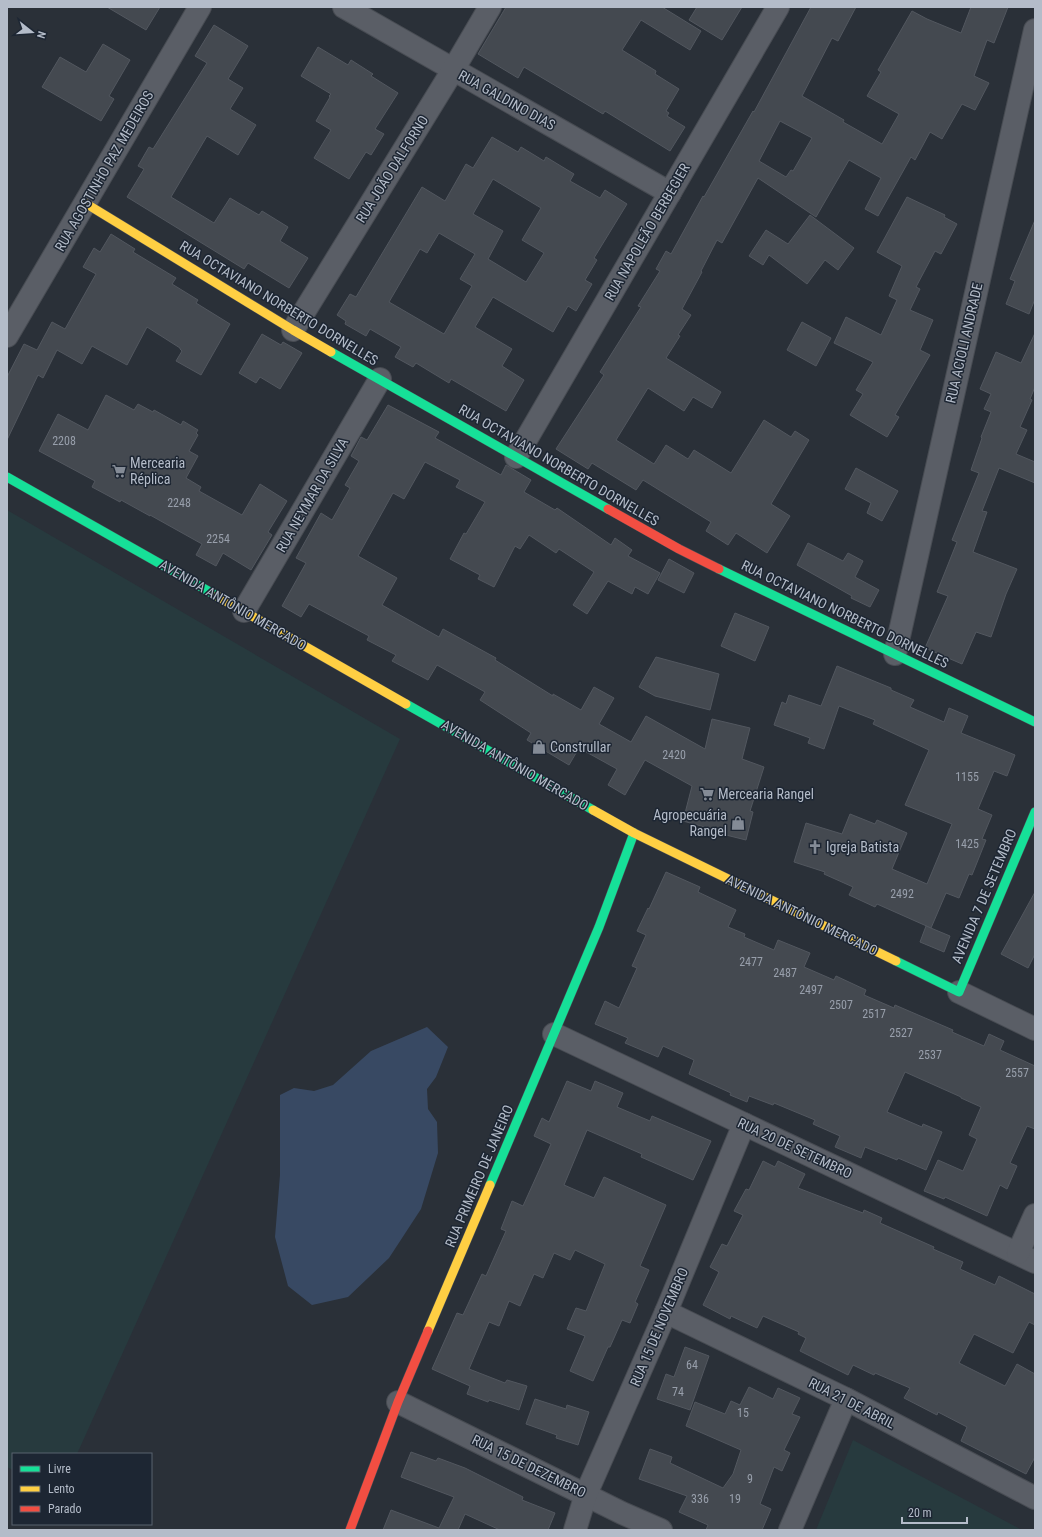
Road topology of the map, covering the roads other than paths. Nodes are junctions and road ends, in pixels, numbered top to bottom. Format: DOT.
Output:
graph roads {
  1 [pos="200,7"];
  2 [pos="344,7"];
  3 [pos="490,7"];
  4 [pos="778,7"];
  5 [pos="1034,31"];
  6 [pos="453,70"];
  7 [pos="670,193"];
  8 [pos="85,203"];
  9 [pos="293,330"];
  10 [pos="7,336"];
  11 [pos="380,379"];
  12 [pos="516,457"];
  13 [pos="7,477"];
  14 [pos="244,611"];
  15 [pos="895,654"];
  16 [pos="1035,722"];
  17 [pos="1035,812"];
  18 [pos="634,833"];
  19 [pos="959,992"];
  20 [pos="1035,1028"];
  21 [pos="554,1034"];
  22 [pos="744,1124"];
  23 [pos="1035,1215"];
  24 [pos="1027,1257"];
  25 [pos="666,1312"];
  26 [pos="846,1399"];
  27 [pos="398,1402"];
  28 [pos="586,1494"];
  29 [pos="1035,1498"];
  30 [pos="350,1530"];
  31 [pos="575,1530"];
  32 [pos="661,1530"];
  33 [pos="790,1530"];
  1 -- 8 [label="street, RUA AGOSTINHO PAZ MEDEIROS"];
  2 -- 6 [label="street, RUA GALDINO DIAS"];
  3 -- 6 [label="street, RUA JOÃO DALFORNO"];
  4 -- 7 [label="street, RUA NAPOLEÃO BERBEGIER"];
  5 -- 15 [label="street, RUA ACIOLI ANDRADE"];
  6 -- 7 [label="street, RUA GALDINO DIAS"];
  6 -- 9 [label="street, RUA JOÃO DALFORNO"];
  7 -- 12 [label="street, RUA NAPOLEÃO BERBEGIER"];
  8 -- 9 [label="street, RUA OCTAVIANO NORBERTO DORNELLES"];
  8 -- 10 [label="street, RUA AGOSTINHO PAZ MEDEIROS"];
  9 -- 11 [label="street, RUA OCTAVIANO NORBERTO DORNELLES"];
  11 -- 12 [label="street, RUA OCTAVIANO NORBERTO DORNELLES"];
  11 -- 14 [label="street, RUA NEYMAR DA SILVA"];
  12 -- 15 [label="street, RUA OCTAVIANO NORBERTO DORNELLES"];
  13 -- 14 [label="street, AVENIDA ANTÔNIO MERCADO"];
  14 -- 18 [label="street, AVENIDA ANTÔNIO MERCADO"];
  15 -- 16 [label="street, RUA OCTAVIANO NORBERTO DORNELLES"];
  17 -- 19 [label="street, AVENIDA 7 DE SETEMBRO"];
  18 -- 19 [label="street, AVENIDA ANTÔNIO MERCADO"];
  18 -- 21 [label="street, RUA PRIMEIRO DE JANEIRO"];
  19 -- 20 [label="street, AVENIDA ANTÔNIO MERCADO"];
  21 -- 22 [label="street, RUA 20 DE SETEMBRO"];
  21 -- 27 [label="street, RUA PRIMEIRO DE JANEIRO"];
  22 -- 24 [label="street, RUA 20 DE SETEMBRO"];
  22 -- 25 [label="street, RUA 15 DE NOVEMBRO"];
  23 -- 24 [label="street"];
  25 -- 26 [label="street, RUA 21 DE ABRIL"];
  25 -- 28 [label="street, RUA 15 DE NOVEMBRO"];
  26 -- 29 [label="street, RUA 21 DE ABRIL"];
  26 -- 33 [label="street"];
  27 -- 28 [label="street, RUA 15 DE DEZEMBRO"];
  27 -- 30 [label="street, RUA PRIMEIRO DE JANEIRO"];
  28 -- 31 [label="street, RUA 15 DE NOVEMBRO"];
  28 -- 32 [label="street, RUA 15 DE DEZEMBRO"];
}
